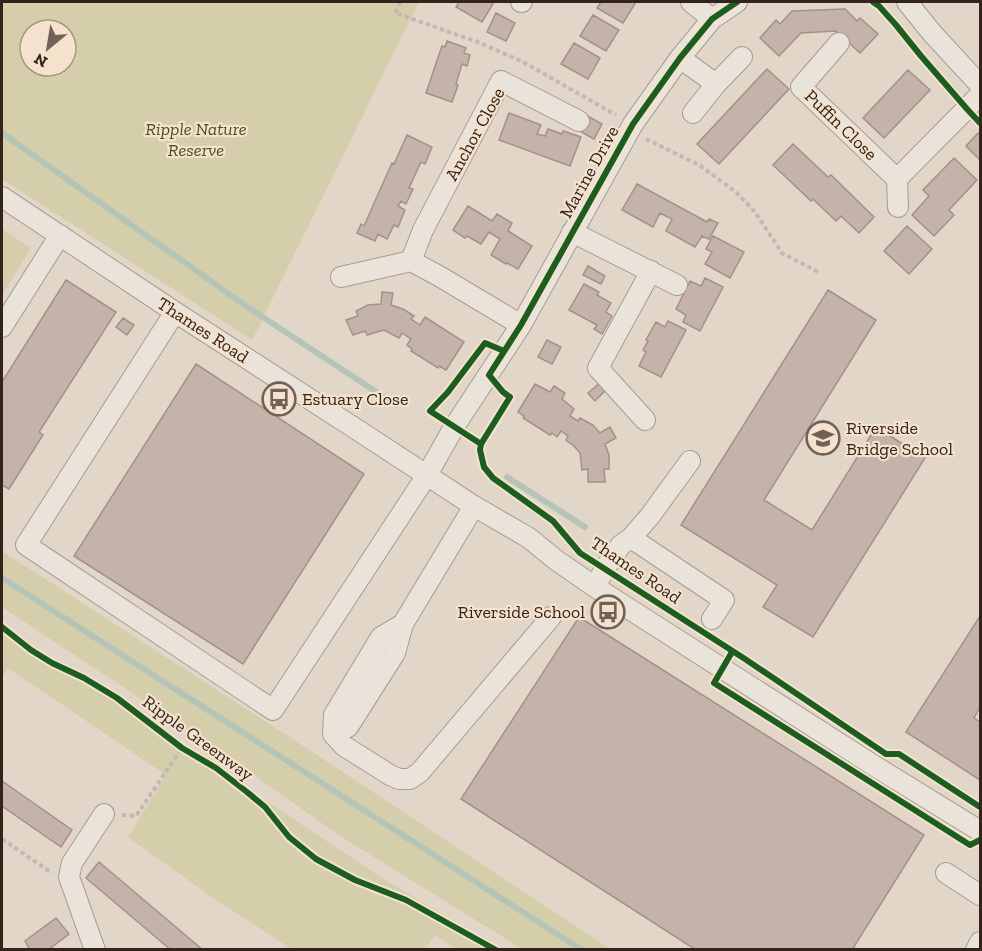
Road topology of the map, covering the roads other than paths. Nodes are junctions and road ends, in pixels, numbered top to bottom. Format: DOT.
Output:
graph roads {
  1 [pos="691,2"];
  2 [pos="737,2"];
  3 [pos="907,2"];
  4 [pos="712,19"];
  5 [pos="839,43"];
  6 [pos="742,57"];
  7 [pos="680,58"];
  8 [pos="716,84"];
  9 [pos="981,85"];
  10 [pos="981,95"];
  11 [pos="693,113"];
  12 [pos="579,121"];
  13 [pos="897,179"];
  14 [pos="2,197"];
  15 [pos="898,207"];
  16 [pos="572,232"];
  17 [pos="60,235"];
  18 [pos="411,261"];
  19 [pos="651,271"];
  20 [pos="341,277"];
  21 [pos="677,285"];
  22 [pos="175,312"];
  23 [pos="521,325"];
  24 [pos="2,327"];
  25 [pos="645,420"];
  26 [pos="690,461"];
  27 [pos="427,475"];
  28 [pos="474,506"];
  29 [pos="631,538"];
  30 [pos="595,587"];
  31 [pos="551,617"];
  32 [pos="712,619"];
  33 [pos="104,814"];
  34 [pos="981,831"];
  35 [pos="946,873"];
  36 [pos="981,896"];
  37 [pos="981,942"];
  38 [pos="95,950"];
  39 [pos="976,950"];
  1 -- 4 [label="street"];
  2 -- 4 [label="street, Marine Drive"];
  3 -- 9 [label="street"];
  4 -- 7 [label="street, Marine Drive"];
  5 -- 13 [label="street, Puffin Close"];
  6 -- 8 [label="street"];
  7 -- 8 [label="street"];
  7 -- 16 [label="street, Marine Drive"];
  8 -- 11 [label="street"];
  10 -- 13 [label="street"];
  12 -- 18 [label="street, Anchor Close"];
  13 -- 15 [label="street"];
  14 -- 17 [label="street, Thames Road"];
  16 -- 19 [label="street"];
  16 -- 23 [label="street, Marine Drive"];
  17 -- 22 [label="street, Thames Road"];
  17 -- 24 [label="street"];
  18 -- 20 [label="street"];
  18 -- 23 [label="street"];
  19 -- 21 [label="street"];
  19 -- 25 [label="street"];
  22 -- 27 [label="street, Thames Road"];
  22 -- 27 [label="street, Marine Drive"];
  23 -- 27 [label="street, Marine Drive"];
  26 -- 29 [label="street"];
  27 -- 28 [label="street, Thames Road"];
  28 -- 30 [label="street, Thames Road"];
  28 -- 31 [label="street"];
  29 -- 30 [label="street"];
  29 -- 32 [label="street"];
  30 -- 34 [label="street, Thames Road"];
  33 -- 38 [label="street"];
  35 -- 36 [label="street"];
  37 -- 39 [label="street"];
}
